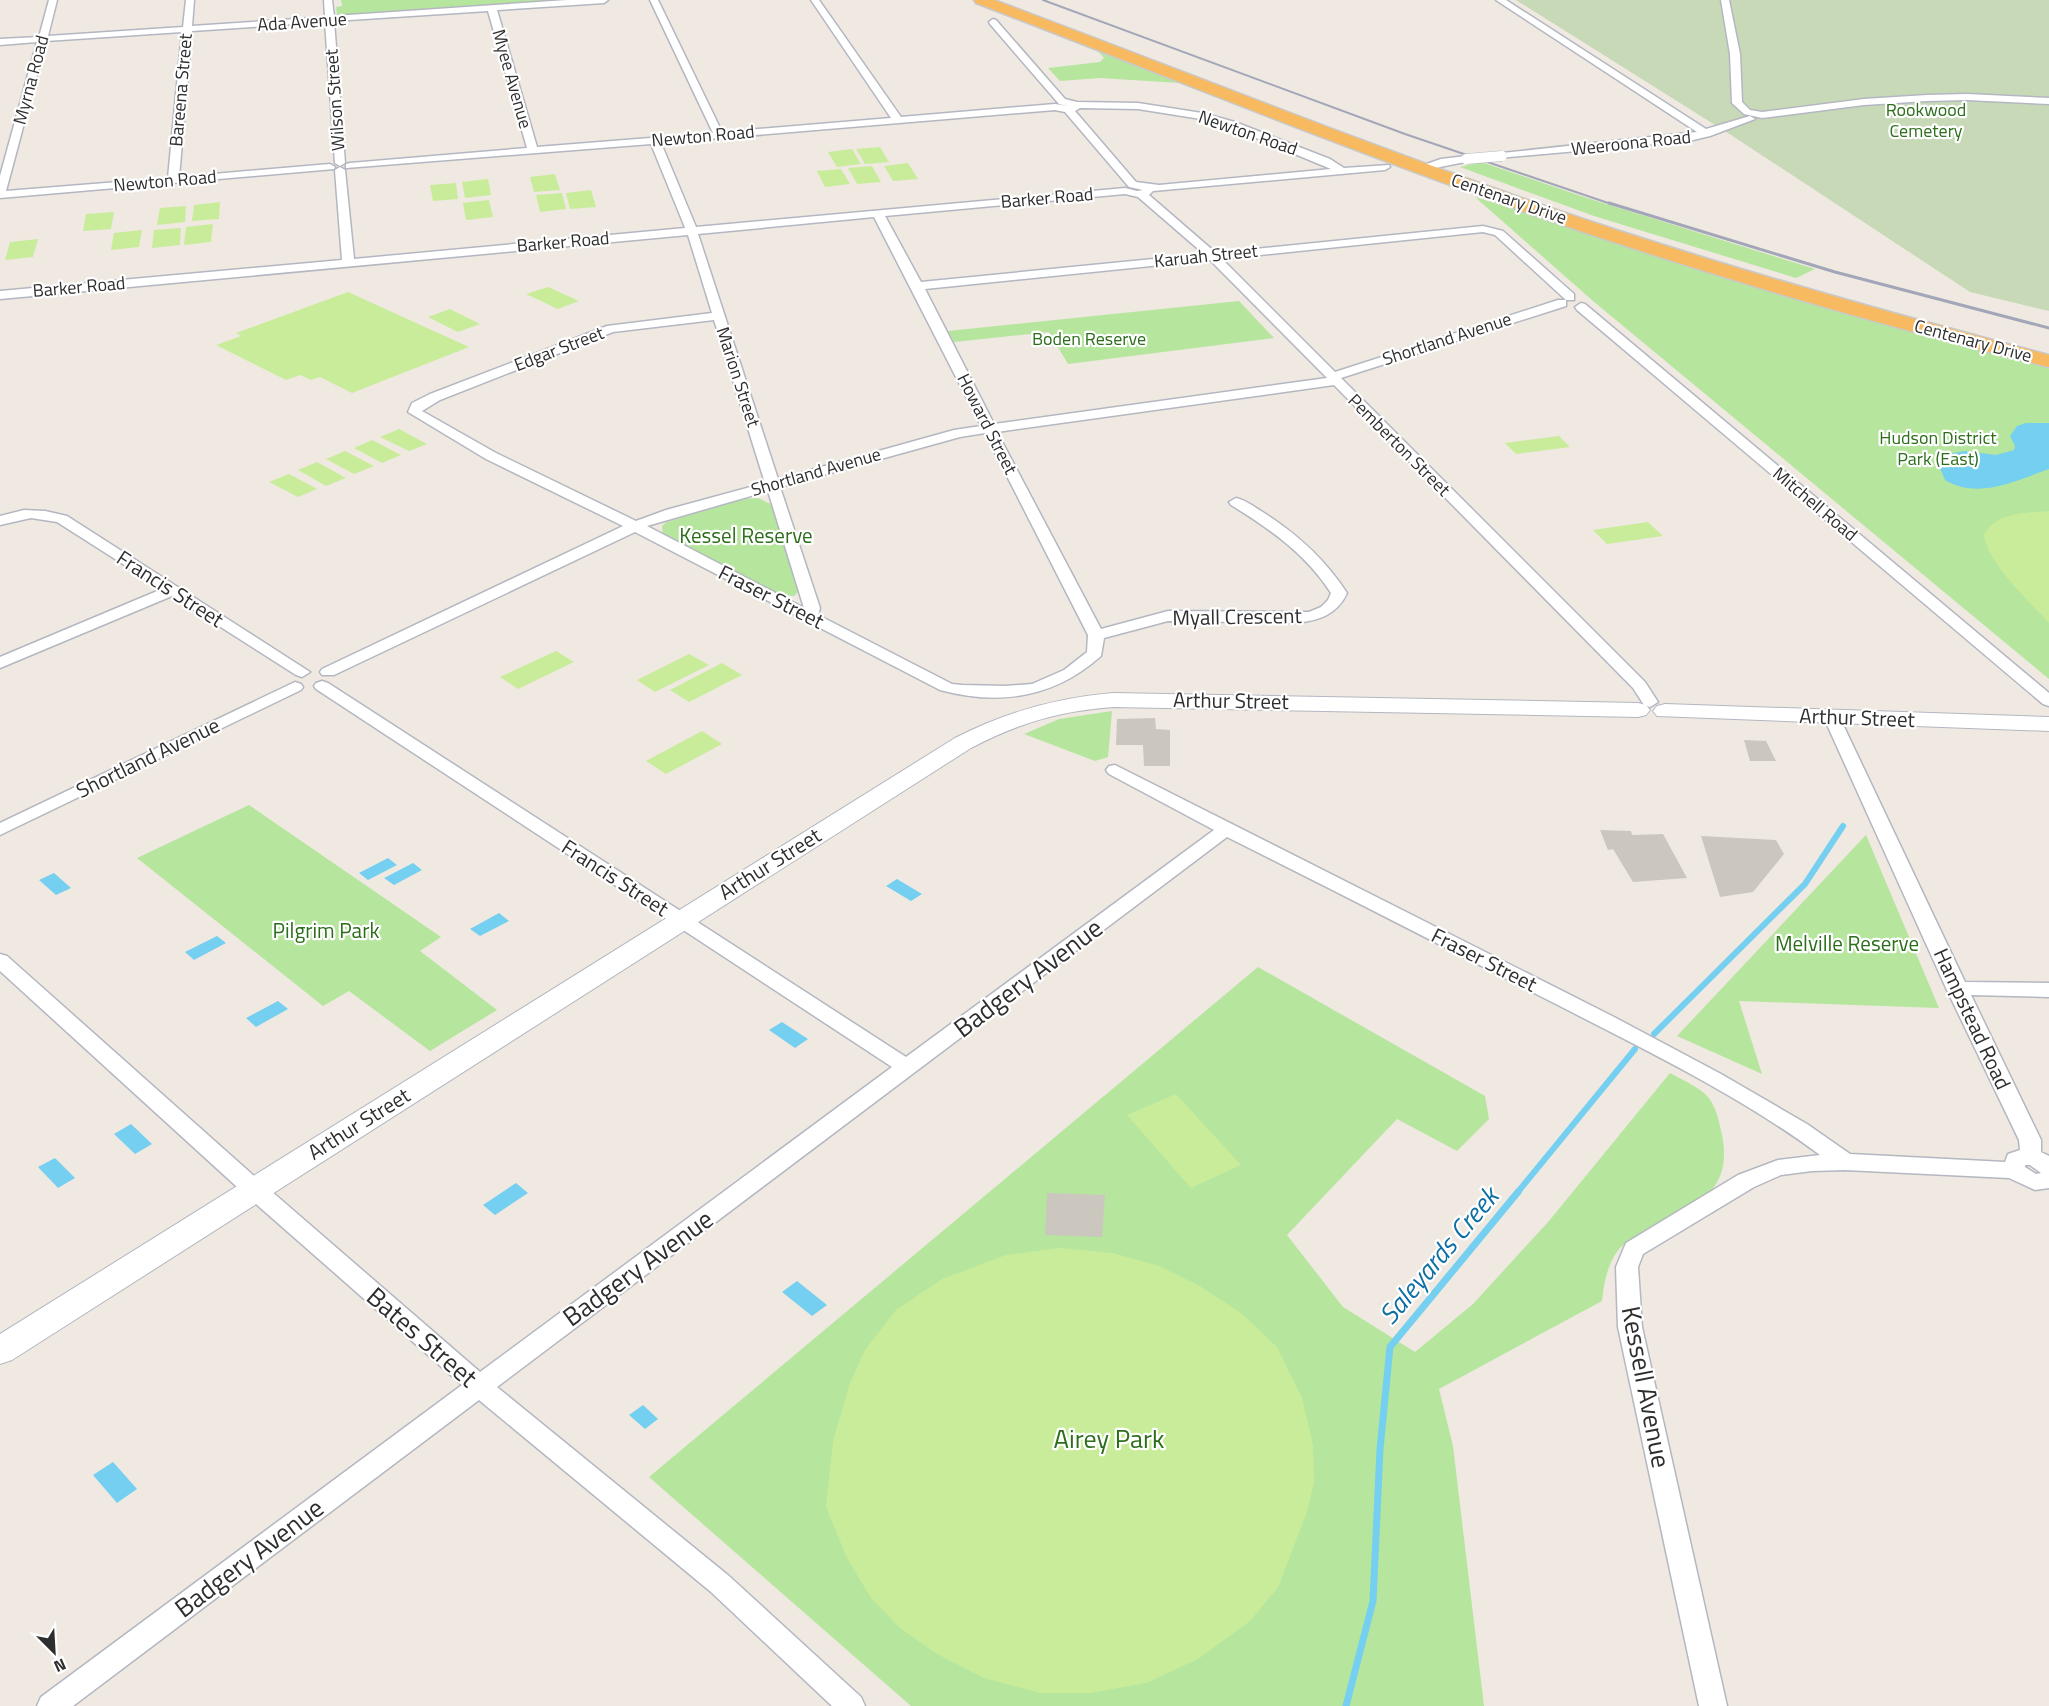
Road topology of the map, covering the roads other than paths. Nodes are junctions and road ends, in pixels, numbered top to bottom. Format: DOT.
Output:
graph roads {
  1 [pos="53,0"];
  2 [pos="190,0"];
  3 [pos="328,0"];
  4 [pos="603,0"];
  5 [pos="654,0"];
  6 [pos="815,0"];
  7 [pos="981,0"];
  8 [pos="998,0"];
  9 [pos="1500,0"];
  10 [pos="1725,0"];
  11 [pos="492,8"];
  12 [pos="330,20"];
  13 [pos="993,22"];
  14 [pos="186,30"];
  15 [pos="42,39"];
  16 [pos="0,42"];
  17 [pos="2049,101"];
  18 [pos="1066,106"];
  19 [pos="1747,116"];
  20 [pos="898,120"];
  21 [pos="1706,134"];
  22 [pos="719,135"];
  23 [pos="655,140"];
  24 [pos="533,150"];
  25 [pos="340,166"];
  26 [pos="1427,166"];
  27 [pos="1385,167"];
  28 [pos="1342,171"];
  29 [pos="173,180"];
  30 [pos="1137,189"];
  31 [pos="0,195"];
  32 [pos="878,213"];
  33 [pos="691,231"];
  34 [pos="1212,255"];
  35 [pos="348,261"];
  36 [pos="919,286"];
  37 [pos="0,294"];
  38 [pos="1566,300"];
  39 [pos="718,316"];
  40 [pos="2049,352"];
  41 [pos="2049,361"];
  42 [pos="1334,379"];
  43 [pos="418,415"];
  44 [pos="988,428"];
  45 [pos="772,484"];
  46 [pos="1236,502"];
  47 [pos="0,522"];
  48 [pos="635,526"];
  49 [pos="170,591"];
  50 [pos="810,616"];
  51 [pos="1096,635"];
  52 [pos="0,663"];
  53 [pos="325,679"];
  54 [pos="298,680"];
  55 [pos="2049,700"];
  56 [pos="1651,708"];
  57 [pos="1832,718"];
  58 [pos="2049,724"];
  59 [pos="1115,770"];
  60 [pos="0,830"];
  61 [pos="1226,830"];
  62 [pos="679,921"];
  63 [pos="0,960"];
  64 [pos="1956,988"];
  65 [pos="2049,990"];
  66 [pos="908,1068"];
  67 [pos="1845,1162"];
  68 [pos="2044,1175"];
  69 [pos="255,1190"];
  70 [pos="0,1351"];
  71 [pos="478,1386"];
  72 [pos="51,1706"];
  73 [pos="851,1706"];
  74 [pos="1713,1706"];
  1 -- 15 [label="street, Myrna Road"];
  2 -- 14 [label="street, Bareena Street"];
  3 -- 12 [label="street, Wilson Street"];
  4 -- 11 [label="street, Ada Avenue"];
  5 -- 22 [label="street"];
  6 -- 20 [label="street"];
  7 -- 26 [label="highway, Centenary Drive"];
  8 -- 26 [label="highway, Centenary Drive"];
  9 -- 21 [label="street, Weeroona Road"];
  10 -- 19 [label="street"];
  11 -- 12 [label="street, Ada Avenue"];
  11 -- 24 [label="street, Myee Avenue"];
  12 -- 14 [label="street, Ada Avenue"];
  12 -- 25 [label="street, Wilson Street"];
  13 -- 18 [label="street, Pemberton Street"];
  14 -- 15 [label="street, Ada Avenue"];
  14 -- 29 [label="street, Bareena Street"];
  15 -- 16 [label="street, Ada Avenue"];
  15 -- 31 [label="street, Myrna Road"];
  17 -- 19 [label="street"];
  18 -- 20 [label="street, Newton Road"];
  18 -- 28 [label="street, Newton Road"];
  18 -- 30 [label="street, Pemberton Street"];
  19 -- 21 [label="street"];
  20 -- 22 [label="street, Newton Road"];
  21 -- 26 [label="street, Weeroona Road, bridge"];
  22 -- 23 [label="street, Newton Road"];
  23 -- 24 [label="street, Newton Road"];
  23 -- 33 [label="street, Marion Street"];
  24 -- 25 [label="street, Newton Road"];
  25 -- 29 [label="street, Newton Road"];
  25 -- 35 [label="street, Wilson Street"];
  26 -- 40 [label="highway, Centenary Drive"];
  26 -- 41 [label="highway, Centenary Drive"];
  27 -- 28 [label="street, Barker Road"];
  28 -- 30 [label="street, Barker Road"];
  29 -- 31 [label="street, Newton Road"];
  30 -- 32 [label="street, Barker Road"];
  30 -- 34 [label="street, Pemberton Street"];
  32 -- 33 [label="street, Barker Road"];
  32 -- 36 [label="street, Howard Street"];
  33 -- 35 [label="street, Barker Road"];
  33 -- 39 [label="street, Marion Street"];
  34 -- 36 [label="street, Karuah Street"];
  34 -- 38 [label="street, Karuah Street"];
  34 -- 42 [label="street, Pemberton Street"];
  35 -- 37 [label="street, Barker Road"];
  36 -- 44 [label="street, Howard Street"];
  38 -- 42 [label="street, Shortland Avenue"];
  38 -- 55 [label="street, Mitchell Road"];
  39 -- 43 [label="street, Edgar Street"];
  39 -- 45 [label="street, Marion Street"];
  42 -- 44 [label="street, Shortland Avenue"];
  42 -- 56 [label="street, Pemberton Street"];
  43 -- 48 [label="street, Fraser Street"];
  44 -- 45 [label="street, Shortland Avenue"];
  44 -- 51 [label="street, Howard Street"];
  45 -- 48 [label="street, Shortland Avenue"];
  45 -- 50 [label="street, Marion Street"];
  46 -- 51 [label="street, Myall Crescent"];
  47 -- 49 [label="street, Francis Street"];
  48 -- 50 [label="street, Fraser Street"];
  48 -- 53 [label="street, Shortland Avenue"];
  49 -- 52 [label="street"];
  49 -- 54 [label="street, Francis Street"];
  50 -- 51 [label="street, Fraser Street"];
  53 -- 54 [label="street"];
  53 -- 62 [label="street, Francis Street"];
  54 -- 60 [label="street, Shortland Avenue"];
  56 -- 57 [label="main road, Arthur Street"];
  56 -- 62 [label="main road, Arthur Street"];
  57 -- 58 [label="main road, Arthur Street"];
  57 -- 64 [label="street, Hampstead Road"];
  59 -- 61 [label="street, Fraser Street"];
  61 -- 66 [label="street, Badgery Avenue"];
  61 -- 67 [label="street, Fraser Street"];
  62 -- 66 [label="street, Francis Street"];
  62 -- 69 [label="main road, Arthur Street"];
  63 -- 69 [label="street, Bates Street"];
  64 -- 65 [label="street"];
  64 -- 68 [label="street, Hampstead Road"];
  66 -- 71 [label="street, Badgery Avenue"];
  67 -- 68 [label="street, Kessell Avenue"];
  67 -- 74 [label="street, Kessell Avenue"];
  69 -- 70 [label="main road, Arthur Street"];
  69 -- 71 [label="street, Bates Street"];
  71 -- 72 [label="street, Badgery Avenue"];
  71 -- 73 [label="street, Bates Street"];
}
